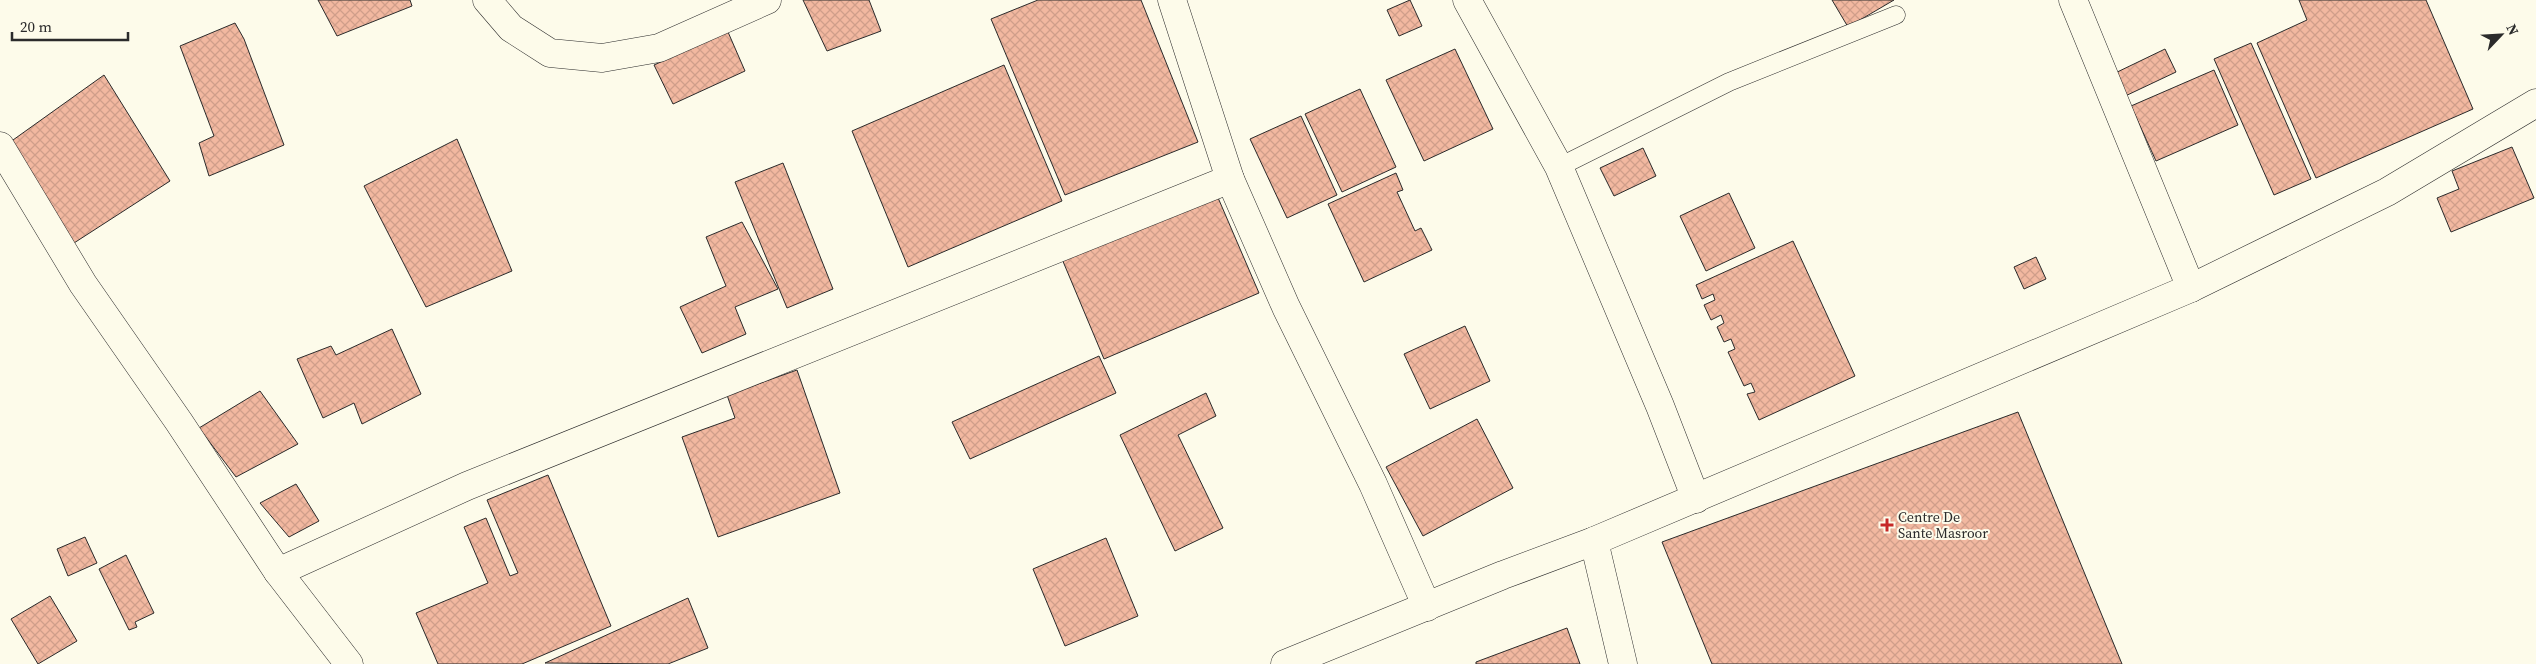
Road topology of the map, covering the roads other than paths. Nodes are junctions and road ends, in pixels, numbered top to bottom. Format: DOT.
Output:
graph roads {
  1 [pos="488,0"];
  2 [pos="767,0"];
  3 [pos="1172,0"];
  4 [pos="1467,0"];
  5 [pos="2073,0"];
  6 [pos="1896,14"];
  7 [pos="2536,103"];
  8 [pos="0,146"];
  9 [pos="1559,167"];
  10 [pos="1230,179"];
  11 [pos="2191,288"];
  12 [pos="1696,499"];
  13 [pos="1594,541"];
  14 [pos="278,572"];
  15 [pos="1427,607"];
  16 [pos="349,664"];
  17 [pos="1285,664"];
  18 [pos="1623,664"];
  1 -- 2 [label="street"];
  3 -- 10 [label="street"];
  4 -- 9 [label="street"];
  5 -- 11 [label="street"];
  6 -- 9 [label="lane"];
  7 -- 11 [label="street"];
  8 -- 14 [label="street"];
  9 -- 12 [label="street"];
  10 -- 14 [label="street"];
  10 -- 15 [label="street"];
  11 -- 12 [label="street"];
  12 -- 13 [label="street"];
  13 -- 15 [label="street"];
  13 -- 18 [label="street"];
  14 -- 16 [label="street"];
  15 -- 17 [label="street"];
}
